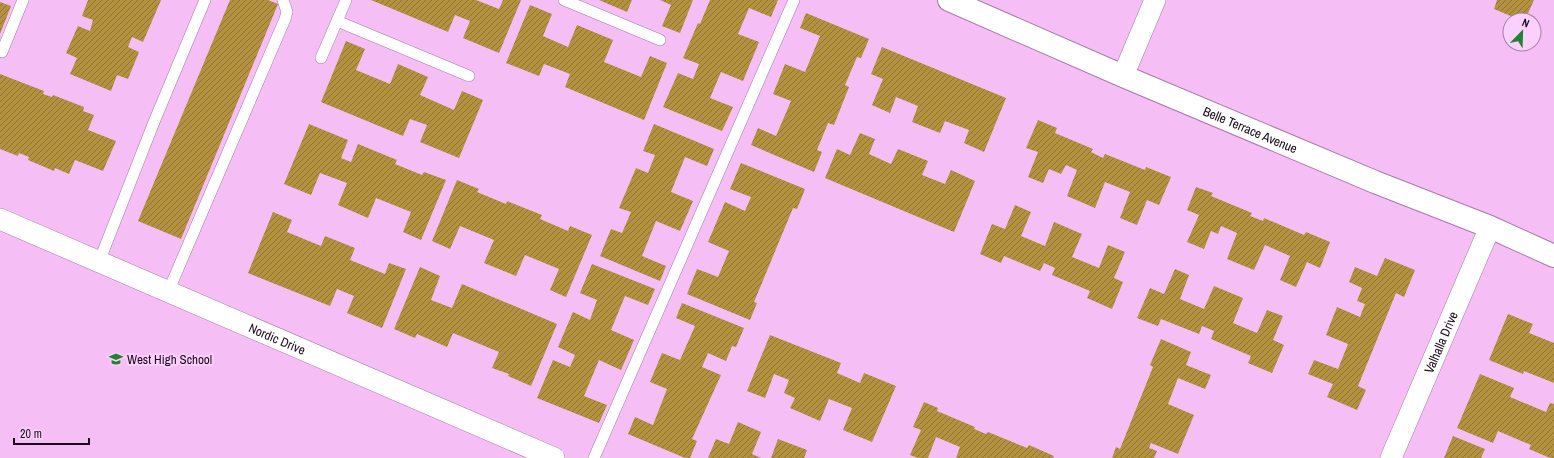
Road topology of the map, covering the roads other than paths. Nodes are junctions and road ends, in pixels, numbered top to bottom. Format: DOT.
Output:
graph roads {
  1 [pos="23,0"];
  2 [pos="205,0"];
  3 [pos="282,0"];
  4 [pos="346,0"];
  5 [pos="564,0"];
  6 [pos="794,0"];
  7 [pos="1155,0"];
  8 [pos="956,1"];
  9 [pos="337,21"];
  10 [pos="660,40"];
  11 [pos="2,52"];
  12 [pos="322,58"];
  13 [pos="469,76"];
  14 [pos="1123,76"];
  15 [pos="2,225"];
  16 [pos="1490,227"];
  17 [pos="1554,256"];
  18 [pos="99,262"];
  19 [pos="168,292"];
  20 [pos="554,458"];
  21 [pos="594,458"];
  22 [pos="1391,458"];
  1 -- 11 [label="lane"];
  2 -- 18 [label="lane"];
  3 -- 19 [label="lane"];
  4 -- 9 [label="lane"];
  5 -- 10 [label="lane"];
  6 -- 21 [label="lane"];
  7 -- 14 [label="street"];
  8 -- 14 [label="street, Belle Terrace Avenue"];
  9 -- 12 [label="lane"];
  9 -- 13 [label="lane"];
  14 -- 16 [label="street, Belle Terrace Avenue"];
  15 -- 18 [label="street, Nordic Drive"];
  16 -- 17 [label="street, Belle Terrace Avenue"];
  16 -- 22 [label="street, Valhalla Drive"];
  18 -- 19 [label="street, Nordic Drive"];
  19 -- 20 [label="street, Nordic Drive"];
}
